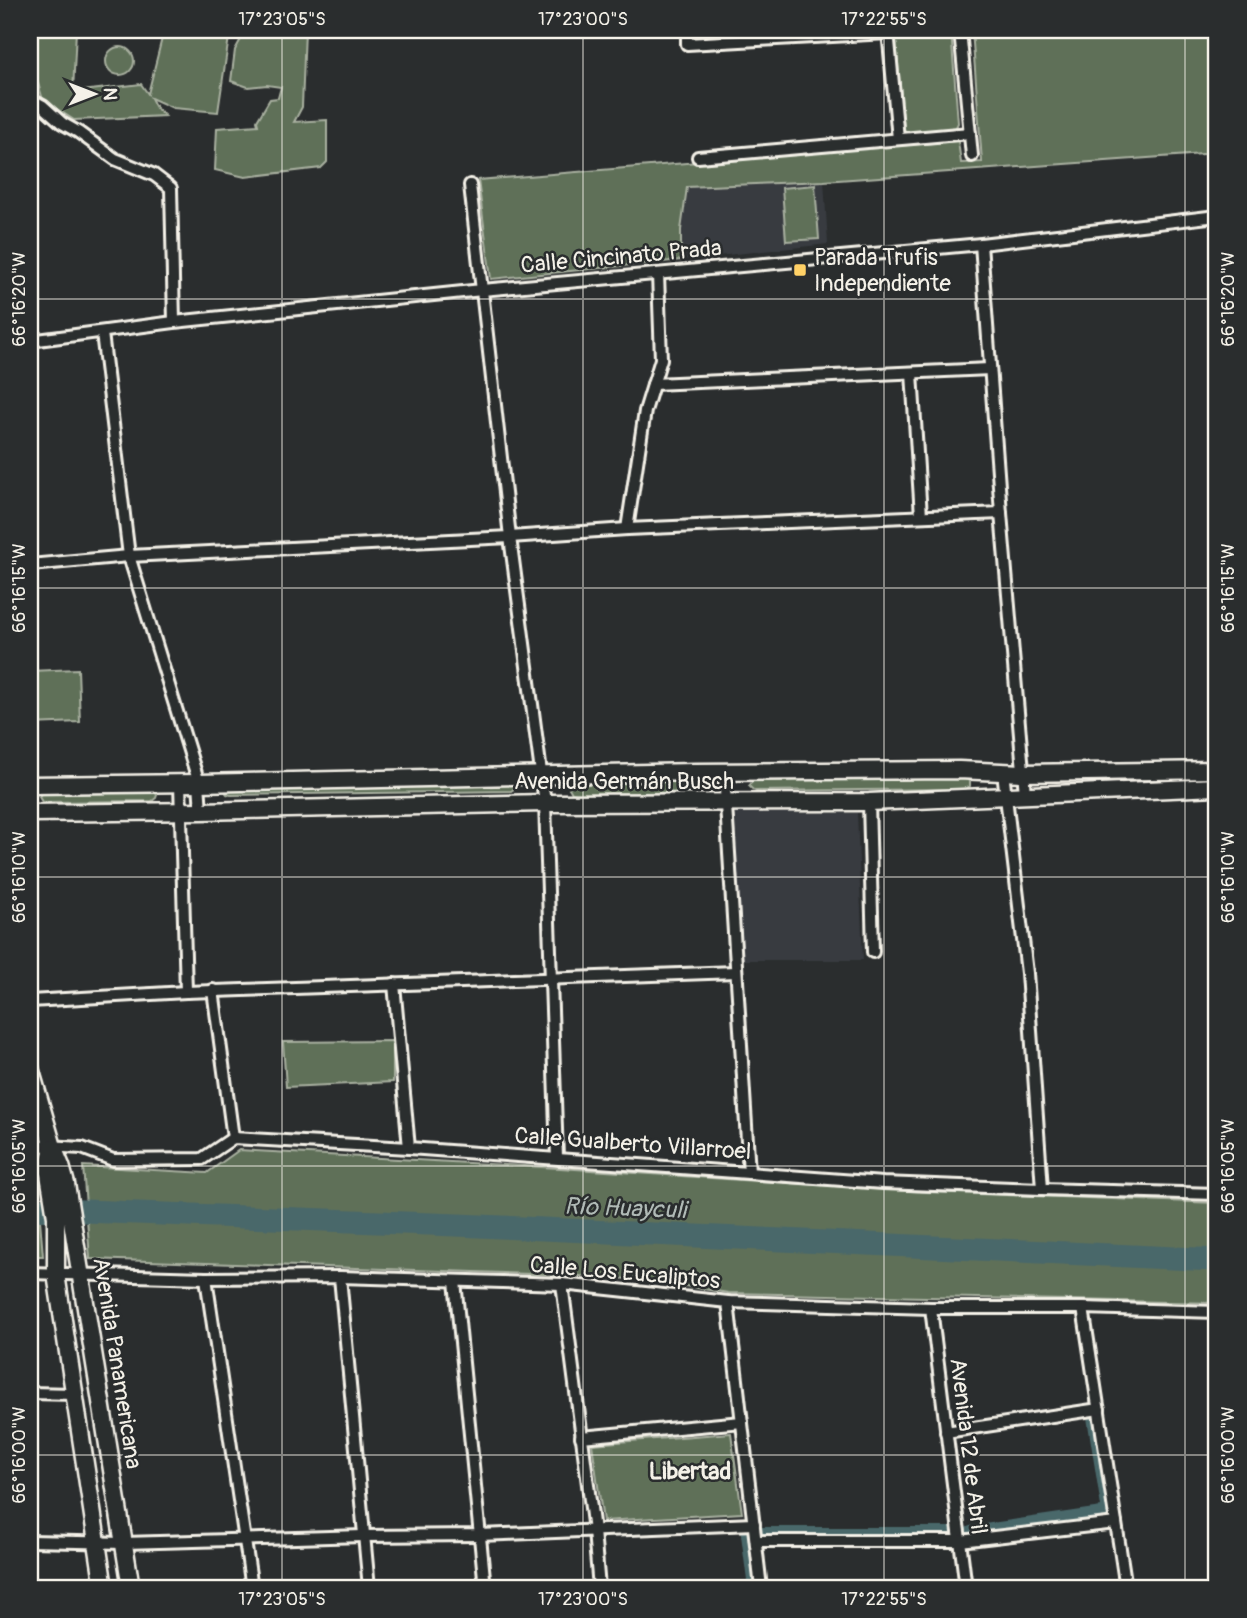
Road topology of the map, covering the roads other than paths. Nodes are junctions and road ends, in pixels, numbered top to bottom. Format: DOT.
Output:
graph roads {
  1 [pos="687,30"];
  2 [pos="960,30"];
  3 [pos="888,31"];
  4 [pos="759,35"];
  5 [pos="30,99"];
  6 [pos="970,133"];
  7 [pos="898,139"];
  8 [pos="972,156"];
  9 [pos="698,157"];
  10 [pos="470,185"];
  11 [pos="1217,216"];
  12 [pos="981,244"];
  13 [pos="659,274"];
  14 [pos="482,290"];
  15 [pos="174,322"];
  16 [pos="102,333"];
  17 [pos="30,341"];
  18 [pos="990,369"];
  19 [pos="912,373"];
  20 [pos="653,384"];
  21 [pos="1001,513"];
  22 [pos="921,516"];
  23 [pos="627,529"];
  24 [pos="510,537"];
  25 [pos="129,556"];
  26 [pos="30,565"];
  27 [pos="1217,770"];
  28 [pos="1003,772"];
  29 [pos="724,773"];
  30 [pos="1022,773"];
  31 [pos="542,775"];
  32 [pos="180,783"];
  33 [pos="199,783"];
  34 [pos="30,785"];
  35 [pos="1217,787"];
  36 [pos="1025,794"];
  37 [pos="1007,795"];
  38 [pos="869,802"];
  39 [pos="545,803"];
  40 [pos="725,803"];
  41 [pos="180,811"];
  42 [pos="201,811"];
  43 [pos="30,813"];
  44 [pos="873,952"];
  45 [pos="736,972"];
  46 [pos="552,979"];
  47 [pos="394,984"];
  48 [pos="213,990"];
  49 [pos="186,992"];
  50 [pos="30,1001"];
  51 [pos="30,1068"];
  52 [pos="233,1138"];
  53 [pos="30,1145"];
  54 [pos="53,1147"];
  55 [pos="409,1148"];
  56 [pos="558,1158"];
  57 [pos="750,1172"];
  58 [pos="1042,1189"];
  59 [pos="1217,1194"];
  60 [pos="63,1216"];
  61 [pos="30,1273"];
  62 [pos="56,1274"];
  63 [pos="81,1274"];
  64 [pos="340,1277"];
  65 [pos="206,1278"];
  66 [pos="455,1281"];
  67 [pos="562,1284"];
  68 [pos="728,1302"];
  69 [pos="931,1308"];
  70 [pos="1083,1308"];
  71 [pos="1217,1312"];
  72 [pos="30,1394"];
  73 [pos="74,1394"];
  74 [pos="1099,1409"];
  75 [pos="742,1422"];
  76 [pos="946,1432"];
  77 [pos="581,1437"];
  78 [pos="1116,1523"];
  79 [pos="754,1524"];
  80 [pos="594,1531"];
  81 [pos="480,1535"];
  82 [pos="363,1536"];
  83 [pos="245,1539"];
  84 [pos="30,1541"];
  85 [pos="756,1541"];
  86 [pos="960,1541"];
  87 [pos="97,1542"];
  88 [pos="124,1543"];
  89 [pos="104,1588"];
  90 [pos="131,1588"];
  91 [pos="252,1588"];
  92 [pos="369,1588"];
  93 [pos="485,1588"];
  94 [pos="599,1588"];
  95 [pos="761,1588"];
  96 [pos="965,1588"];
  97 [pos="1126,1588"];
  1 -- 4 [label="street"];
  2 -- 6 [label="street"];
  3 -- 4 [label="street"];
  3 -- 7 [label="street"];
  5 -- 15 [label="street"];
  6 -- 7 [label="street"];
  6 -- 8 [label="street"];
  7 -- 9 [label="street"];
  10 -- 14 [label="street"];
  11 -- 12 [label="street, Calle Cincinato Prada"];
  12 -- 13 [label="street, Calle Cincinato Prada"];
  12 -- 18 [label="street"];
  13 -- 14 [label="street, Calle Cincinato Prada"];
  13 -- 20 [label="street"];
  14 -- 15 [label="street, Calle Cincinato Prada"];
  14 -- 24 [label="street"];
  15 -- 16 [label="street, Calle Cincinato Prada"];
  16 -- 17 [label="street, Calle Cincinato Prada"];
  16 -- 25 [label="street"];
  18 -- 19 [label="street"];
  18 -- 21 [label="street"];
  19 -- 20 [label="street"];
  19 -- 22 [label="street"];
  20 -- 23 [label="street"];
  21 -- 22 [label="street"];
  21 -- 30 [label="street"];
  22 -- 23 [label="street"];
  23 -- 24 [label="street"];
  24 -- 25 [label="street"];
  24 -- 31 [label="street"];
  25 -- 26 [label="street"];
  25 -- 33 [label="street"];
  27 -- 30 [label="main road, Avenida Germán Busch"];
  28 -- 29 [label="main road, Avenida Germán Busch"];
  28 -- 30 [label="main road, Avenida Germán Busch"];
  28 -- 37 [label="street"];
  29 -- 31 [label="main road, Avenida Germán Busch"];
  29 -- 40 [label="street"];
  30 -- 36 [label="street"];
  31 -- 33 [label="main road, Avenida Germán Busch"];
  31 -- 39 [label="street"];
  32 -- 33 [label="main road, Avenida Germán Busch"];
  32 -- 34 [label="main road, Avenida Germán Busch"];
  32 -- 41 [label="street"];
  33 -- 42 [label="street"];
  35 -- 36 [label="main road, Avenida Germán Busch"];
  36 -- 37 [label="main road, Avenida Germán Busch"];
  37 -- 38 [label="main road, Avenida Germán Busch"];
  37 -- 58 [label="street"];
  38 -- 40 [label="main road, Avenida Germán Busch"];
  38 -- 44 [label="street"];
  39 -- 40 [label="main road, Avenida Germán Busch"];
  39 -- 42 [label="main road, Avenida Germán Busch"];
  39 -- 46 [label="street"];
  40 -- 45 [label="street"];
  41 -- 42 [label="main road, Avenida Germán Busch"];
  41 -- 43 [label="main road, Avenida Germán Busch"];
  41 -- 49 [label="street"];
  45 -- 46 [label="street"];
  45 -- 57 [label="street"];
  46 -- 47 [label="street"];
  46 -- 56 [label="street"];
  47 -- 48 [label="street"];
  47 -- 55 [label="street"];
  48 -- 49 [label="street"];
  48 -- 52 [label="street"];
  49 -- 50 [label="street"];
  51 -- 54 [label="main road, Avenida Panamericana"];
  52 -- 54 [label="street"];
  52 -- 55 [label="street, Calle Gualberto Villarroel"];
  53 -- 54 [label="street"];
  54 -- 60 [label="main road, Avenida Panamericana"];
  55 -- 56 [label="street, Calle Gualberto Villarroel"];
  56 -- 57 [label="street, Calle Gualberto Villarroel"];
  57 -- 58 [label="street, Calle Gualberto Villarroel"];
  58 -- 59 [label="street, Calle Gualberto Villarroel"];
  60 -- 62 [label="main road, Avenida Panamericana"];
  60 -- 63 [label="main road, Avenida Panamericana"];
  61 -- 62 [label="street, Calle Los Eucaliptos"];
  62 -- 63 [label="street, Calle Los Eucaliptos"];
  62 -- 73 [label="main road, Avenida Panamericana"];
  63 -- 65 [label="street, Calle Los Eucaliptos"];
  63 -- 88 [label="main road, Avenida Panamericana"];
  64 -- 65 [label="street, Calle Los Eucaliptos"];
  64 -- 66 [label="street, Calle Los Eucaliptos"];
  64 -- 82 [label="street"];
  65 -- 83 [label="street"];
  66 -- 67 [label="street, Calle Los Eucaliptos"];
  66 -- 81 [label="street"];
  67 -- 68 [label="street, Calle Los Eucaliptos"];
  67 -- 77 [label="street"];
  68 -- 69 [label="street, Calle Los Eucaliptos"];
  68 -- 75 [label="street"];
  69 -- 70 [label="street, Calle Los Eucaliptos"];
  69 -- 76 [label="street, Avenida 12 de Abril"];
  70 -- 71 [label="street, Calle Los Eucaliptos"];
  70 -- 74 [label="street"];
  72 -- 73 [label="street"];
  73 -- 87 [label="main road, Avenida Panamericana"];
  74 -- 76 [label="street"];
  74 -- 78 [label="street"];
  75 -- 77 [label="street"];
  75 -- 79 [label="street"];
  76 -- 86 [label="street, Avenida 12 de Abril"];
  77 -- 80 [label="street"];
  78 -- 86 [label="street"];
  78 -- 97 [label="street"];
  79 -- 80 [label="street"];
  79 -- 85 [label="street"];
  80 -- 81 [label="street"];
  80 -- 94 [label="street"];
  81 -- 82 [label="street"];
  81 -- 93 [label="street"];
  82 -- 83 [label="street"];
  82 -- 92 [label="street"];
  83 -- 88 [label="street"];
  83 -- 91 [label="street"];
  84 -- 87 [label="street"];
  85 -- 86 [label="street"];
  85 -- 95 [label="street"];
  86 -- 96 [label="street, Avenida 12 de Abril"];
  87 -- 88 [label="street"];
  87 -- 89 [label="main road, Avenida Panamericana"];
  88 -- 90 [label="main road, Avenida Panamericana"];
}
